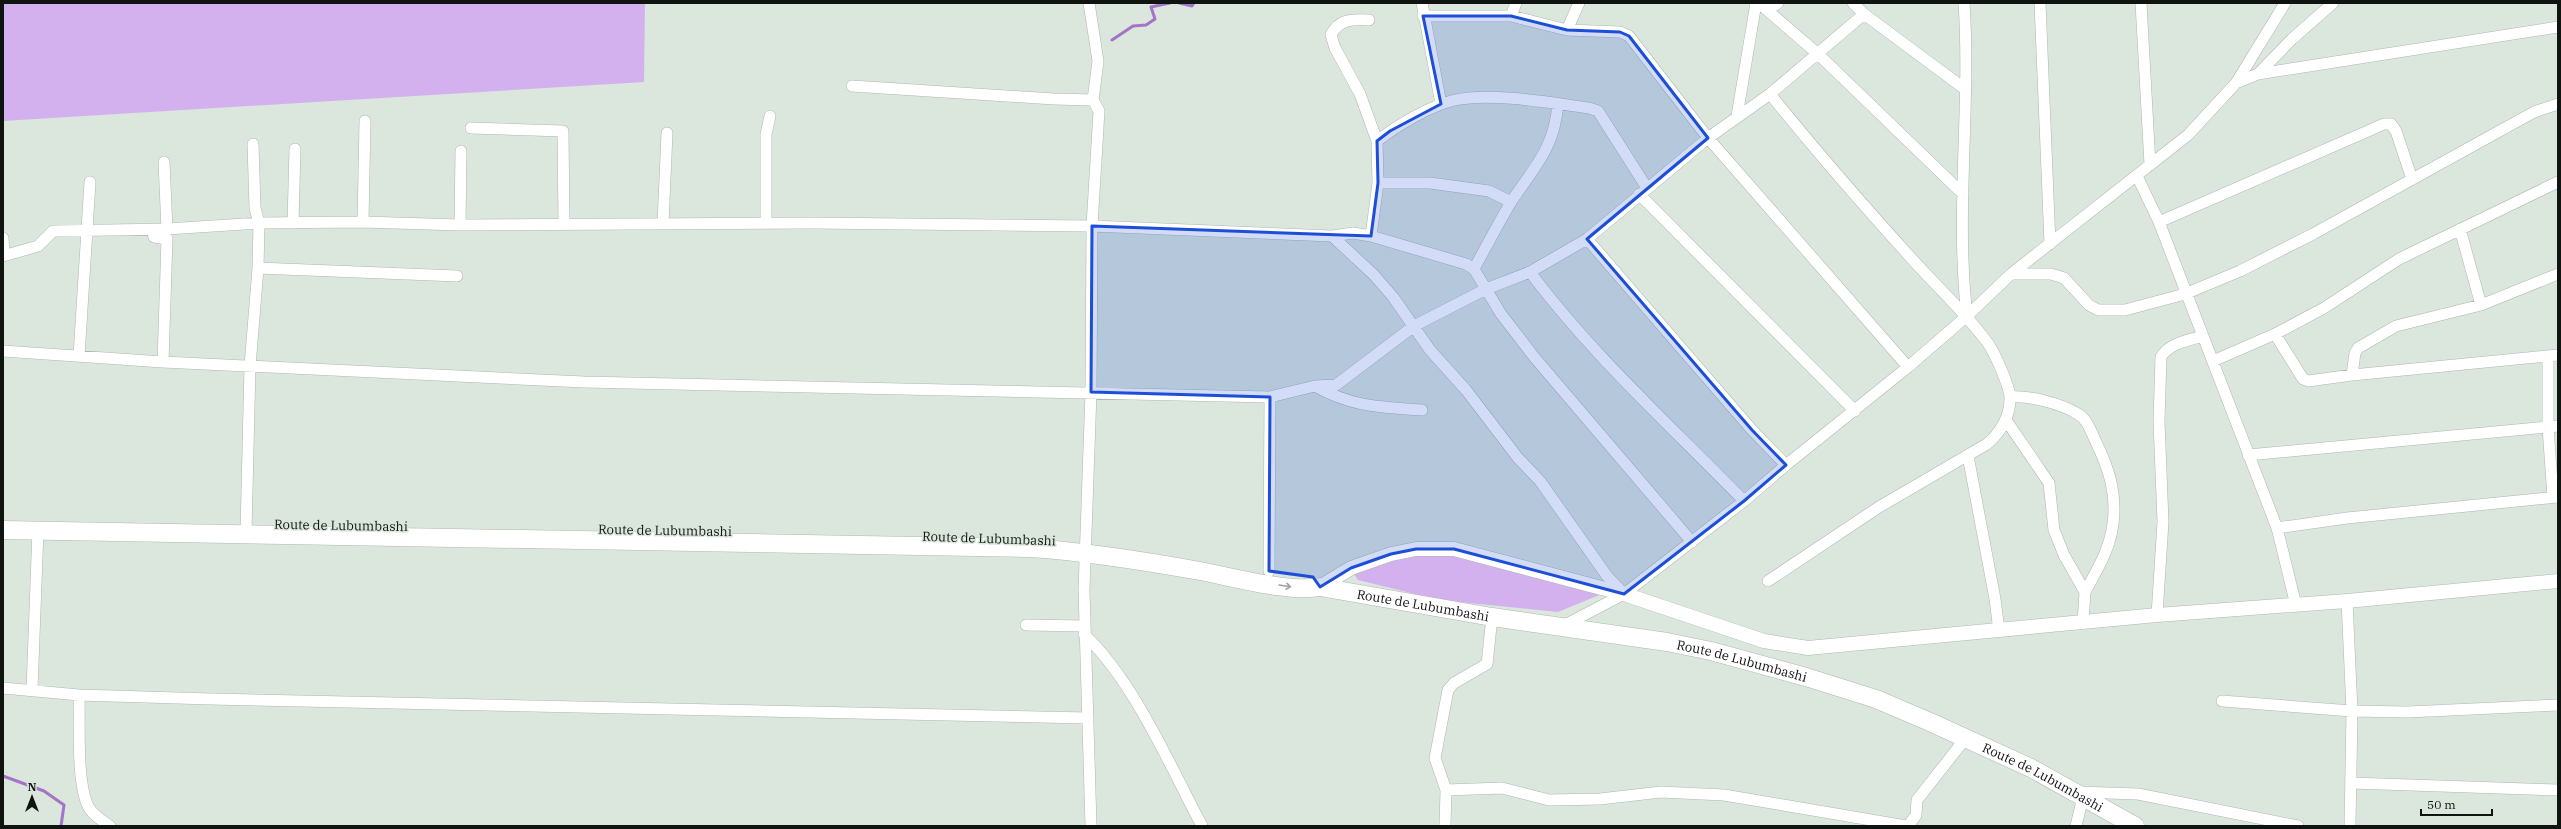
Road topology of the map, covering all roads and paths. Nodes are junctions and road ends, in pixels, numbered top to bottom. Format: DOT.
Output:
graph roads {
  1 [pos="1090,3"];
  2 [pos="1422,3"];
  3 [pos="1516,3"];
  4 [pos="1579,3"];
  5 [pos="1756,3"];
  6 [pos="1778,3"];
  7 [pos="1854,3"];
  8 [pos="1964,3"];
  9 [pos="2040,3"];
  10 [pos="2140,3"];
  11 [pos="2285,3"];
  12 [pos="2333,3"];
  13 [pos="1763,7"];
  14 [pos="1864,14"];
  15 [pos="1423,16"];
  16 [pos="1511,16"];
  17 [pos="1369,20"];
  18 [pos="2558,27"];
  19 [pos="1567,30"];
  20 [pos="1818,54"];
  21 [pos="2258,74"];
  22 [pos="2236,83"];
  23 [pos="852,86"];
  24 [pos="1966,89"];
  25 [pos="1770,94"];
  26 [pos="1093,100"];
  27 [pos="1441,104"];
  28 [pos="1558,104"];
  29 [pos="2558,104"];
  30 [pos="770,116"];
  31 [pos="1737,116"];
  32 [pos="365,121"];
  33 [pos="471,128"];
  34 [pos="667,134"];
  35 [pos="1708,138"];
  36 [pos="1377,141"];
  37 [pos="253,144"];
  38 [pos="295,149"];
  39 [pos="461,151"];
  40 [pos="164,162"];
  41 [pos="2150,165"];
  42 [pos="2137,176"];
  43 [pos="2412,179"];
  44 [pos="90,182"];
  45 [pos="2558,182"];
  46 [pos="1378,183"];
  47 [pos="1643,191"];
  48 [pos="1963,194"];
  49 [pos="1511,202"];
  50 [pos="363,222"];
  51 [pos="2159,222"];
  52 [pos="259,223"];
  53 [pos="293,223"];
  54 [pos="564,224"];
  55 [pos="663,224"];
  56 [pos="766,224"];
  57 [pos="460,225"];
  58 [pos="1092,226"];
  59 [pos="167,229"];
  60 [pos="2460,229"];
  61 [pos="152,230"];
  62 [pos="87,232"];
  63 [pos="1332,236"];
  64 [pos="1371,236"];
  65 [pos="3,238"];
  66 [pos="1587,238"];
  67 [pos="2050,244"];
  68 [pos="4,255"];
  69 [pos="258,268"];
  70 [pos="1474,269"];
  71 [pos="1530,272"];
  72 [pos="2011,274"];
  73 [pos="2558,274"];
  74 [pos="457,276"];
  75 [pos="1486,289"];
  76 [pos="2185,294"];
  77 [pos="2481,305"];
  78 [pos="1968,316"];
  79 [pos="1414,326"];
  80 [pos="2275,334"];
  81 [pos="2203,336"];
  82 [pos="3,351"];
  83 [pos="79,356"];
  84 [pos="2553,356"];
  85 [pos="2213,361"];
  86 [pos="163,362"];
  87 [pos="250,366"];
  88 [pos="1908,367"];
  89 [pos="2352,374"];
  90 [pos="1315,386"];
  91 [pos="1091,392"];
  92 [pos="2010,396"];
  93 [pos="1270,397"];
  94 [pos="1422,410"];
  95 [pos="1855,411"];
  96 [pos="2006,420"];
  97 [pos="2553,426"];
  98 [pos="2248,455"];
  99 [pos="1968,456"];
  100 [pos="1786,464"];
  101 [pos="2556,497"];
  102 [pos="1744,501"];
  103 [pos="3,519"];
  104 [pos="246,528"];
  105 [pos="2277,528"];
  106 [pos="3,530"];
  107 [pos="38,530"];
  108 [pos="1692,542"];
  109 [pos="1086,547"];
  110 [pos="1269,571"];
  111 [pos="1768,581"];
  112 [pos="2558,581"];
  113 [pos="1320,586"];
  114 [pos="2085,592"];
  115 [pos="1624,594"];
  116 [pos="2346,601"];
  117 [pos="2296,605"];
  118 [pos="2157,615"];
  119 [pos="1492,616"];
  120 [pos="2083,623"];
  121 [pos="1026,625"];
  122 [pos="1562,626"];
  123 [pos="1084,630"];
  124 [pos="1999,631"];
  125 [pos="3,688"];
  126 [pos="32,690"];
  127 [pos="79,695"];
  128 [pos="2222,701"];
  129 [pos="2558,705"];
  130 [pos="2352,711"];
  131 [pos="1088,718"];
  132 [pos="1966,740"];
  133 [pos="2352,783"];
  134 [pos="1446,790"];
  135 [pos="2558,790"];
  136 [pos="2078,794"];
  137 [pos="1850,821"];
  138 [pos="2129,825"];
  139 [pos="110,826"];
  140 [pos="1091,826"];
  141 [pos="1202,826"];
  142 [pos="1445,826"];
  143 [pos="1907,826"];
  144 [pos="2076,826"];
  145 [pos="2298,826"];
  146 [pos="2350,826"];
  1 -- 26 [label="street"];
  2 -- 15 [label="street"];
  3 -- 16 [label="street"];
  4 -- 19 [label="street"];
  5 -- 31 [label="street"];
  6 -- 13 [label="street"];
  7 -- 14 [label="street"];
  8 -- 24 [label="street"];
  9 -- 67 [label="street"];
  10 -- 41 [label="street"];
  11 -- 22 [label="street"];
  12 -- 21 [label="street"];
  13 -- 20 [label="street"];
  14 -- 20 [label="street"];
  14 -- 24 [label="street"];
  15 -- 16 [label="street"];
  15 -- 27 [label="street"];
  16 -- 19 [label="street"];
  17 -- 36 [label="street"];
  18 -- 21 [label="street"];
  19 -- 35 [label="street"];
  20 -- 25 [label="street"];
  20 -- 48 [label="street"];
  21 -- 22 [label="street"];
  22 -- 41 [label="street"];
  23 -- 26 [label="street"];
  24 -- 48 [label="street"];
  25 -- 31 [label="street"];
  25 -- 78 [label="street"];
  26 -- 58 [label="street"];
  27 -- 28 [label="street"];
  27 -- 36 [label="street"];
  28 -- 47 [label="street"];
  28 -- 49 [label="street"];
  29 -- 43 [label="street"];
  30 -- 56 [label="street"];
  31 -- 35 [label="street"];
  32 -- 50 [label="street"];
  33 -- 54 [label="street"];
  34 -- 55 [label="street"];
  35 -- 47 [label="street"];
  35 -- 88 [label="street"];
  36 -- 46 [label="street"];
  37 -- 52 [label="street"];
  38 -- 53 [label="street"];
  39 -- 57 [label="street"];
  40 -- 59 [label="street"];
  41 -- 42 [label="street"];
  42 -- 51 [label="street"];
  42 -- 67 [label="street"];
  43 -- 51 [label="street"];
  43 -- 76 [label="street"];
  44 -- 62 [label="street"];
  45 -- 60 [label="street"];
  46 -- 49 [label="street"];
  46 -- 64 [label="street"];
  47 -- 66 [label="street"];
  47 -- 95 [label="street"];
  48 -- 78 [label="street"];
  49 -- 70 [label="street"];
  50 -- 53 [label="street"];
  50 -- 57 [label="street"];
  51 -- 76 [label="street"];
  52 -- 53 [label="street"];
  52 -- 59 [label="street"];
  52 -- 69 [label="street"];
  54 -- 55 [label="street"];
  54 -- 57 [label="street"];
  55 -- 56 [label="street"];
  56 -- 58 [label="street"];
  58 -- 63 [label="street"];
  58 -- 91 [label="street"];
  59 -- 61 [label="street"];
  60 -- 77 [label="street"];
  60 -- 80 [label="street"];
  61 -- 62 [label="street"];
  61 -- 86 [label="street"];
  62 -- 68 [label="street"];
  62 -- 83 [label="street"];
  63 -- 64 [label="street"];
  63 -- 79 [label="street"];
  64 -- 70 [label="street"];
  65 -- 68 [label="street"];
  66 -- 71 [label="street"];
  66 -- 100 [label="street"];
  67 -- 72 [label="street"];
  69 -- 74 [label="street"];
  69 -- 87 [label="street"];
  70 -- 75 [label="street"];
  71 -- 75 [label="street"];
  71 -- 102 [label="street"];
  72 -- 76 [label="street"];
  72 -- 78 [label="street"];
  73 -- 77 [label="street"];
  75 -- 79 [label="street"];
  75 -- 108 [label="street"];
  76 -- 81 [label="street"];
  77 -- 89 [label="street"];
  78 -- 88 [label="street"];
  78 -- 92 [label="street"];
  79 -- 90 [label="street"];
  79 -- 115 [label="street"];
  80 -- 85 [label="street"];
  80 -- 89 [label="street"];
  81 -- 85 [label="street"];
  81 -- 118 [label="street"];
  82 -- 83 [label="street"];
  83 -- 86 [label="street"];
  84 -- 89 [label="street"];
  84 -- 97 [label="street"];
  85 -- 98 [label="street"];
  86 -- 87 [label="street"];
  87 -- 91 [label="street"];
  87 -- 104 [label="street"];
  88 -- 95 [label="street"];
  90 -- 93 [label="street"];
  90 -- 94 [label="street"];
  91 -- 93 [label="street"];
  91 -- 109 [label="street"];
  92 -- 96 [label="street"];
  92 -- 114 [label="street"];
  93 -- 110 [label="street"];
  95 -- 100 [label="street"];
  96 -- 99 [label="street"];
  96 -- 114 [label="street"];
  97 -- 98 [label="street"];
  97 -- 101 [label="street"];
  98 -- 105 [label="street"];
  99 -- 111 [label="street"];
  99 -- 124 [label="street"];
  100 -- 102 [label="street"];
  101 -- 105 [label="street"];
  102 -- 108 [label="street"];
  103 -- 104 [label="highway, Route de Lubumbashi"];
  104 -- 107 [label="highway, Route de Lubumbashi"];
  104 -- 109 [label="highway, Route de Lubumbashi"];
  105 -- 117 [label="street"];
  106 -- 107 [label="highway, Route de Lubumbashi"];
  107 -- 126 [label="street"];
  108 -- 115 [label="street"];
  109 -- 110 [label="highway, Route de Lubumbashi"];
  109 -- 113 [label="highway, Route de Lubumbashi, one-way"];
  109 -- 123 [label="street"];
  110 -- 113 [label="highway, Route de Lubumbashi"];
  112 -- 116 [label="street"];
  113 -- 115 [label="street"];
  113 -- 119 [label="highway, Route de Lubumbashi"];
  114 -- 120 [label="street"];
  115 -- 122 [label="street"];
  115 -- 124 [label="street"];
  116 -- 117 [label="street"];
  116 -- 130 [label="street"];
  117 -- 118 [label="street"];
  118 -- 120 [label="street"];
  119 -- 122 [label="highway, Route de Lubumbashi"];
  119 -- 134 [label="street"];
  120 -- 124 [label="street"];
  121 -- 123 [label="street"];
  122 -- 132 [label="highway, Route de Lubumbashi"];
  123 -- 131 [label="street"];
  123 -- 141 [label="street"];
  125 -- 126 [label="street"];
  126 -- 127 [label="street"];
  127 -- 131 [label="street"];
  127 -- 139 [label="street"];
  128 -- 130 [label="street"];
  129 -- 130 [label="street"];
  130 -- 133 [label="street"];
  131 -- 140 [label="street"];
  132 -- 136 [label="highway, Route de Lubumbashi"];
  132 -- 143 [label="street"];
  133 -- 135 [label="street"];
  133 -- 146 [label="street"];
  134 -- 137 [label="street"];
  134 -- 142 [label="street"];
  136 -- 138 [label="highway, Route de Lubumbashi"];
  136 -- 144 [label="street"];
  136 -- 145 [label="street"];
  137 -- 143 [label="street"];
}
